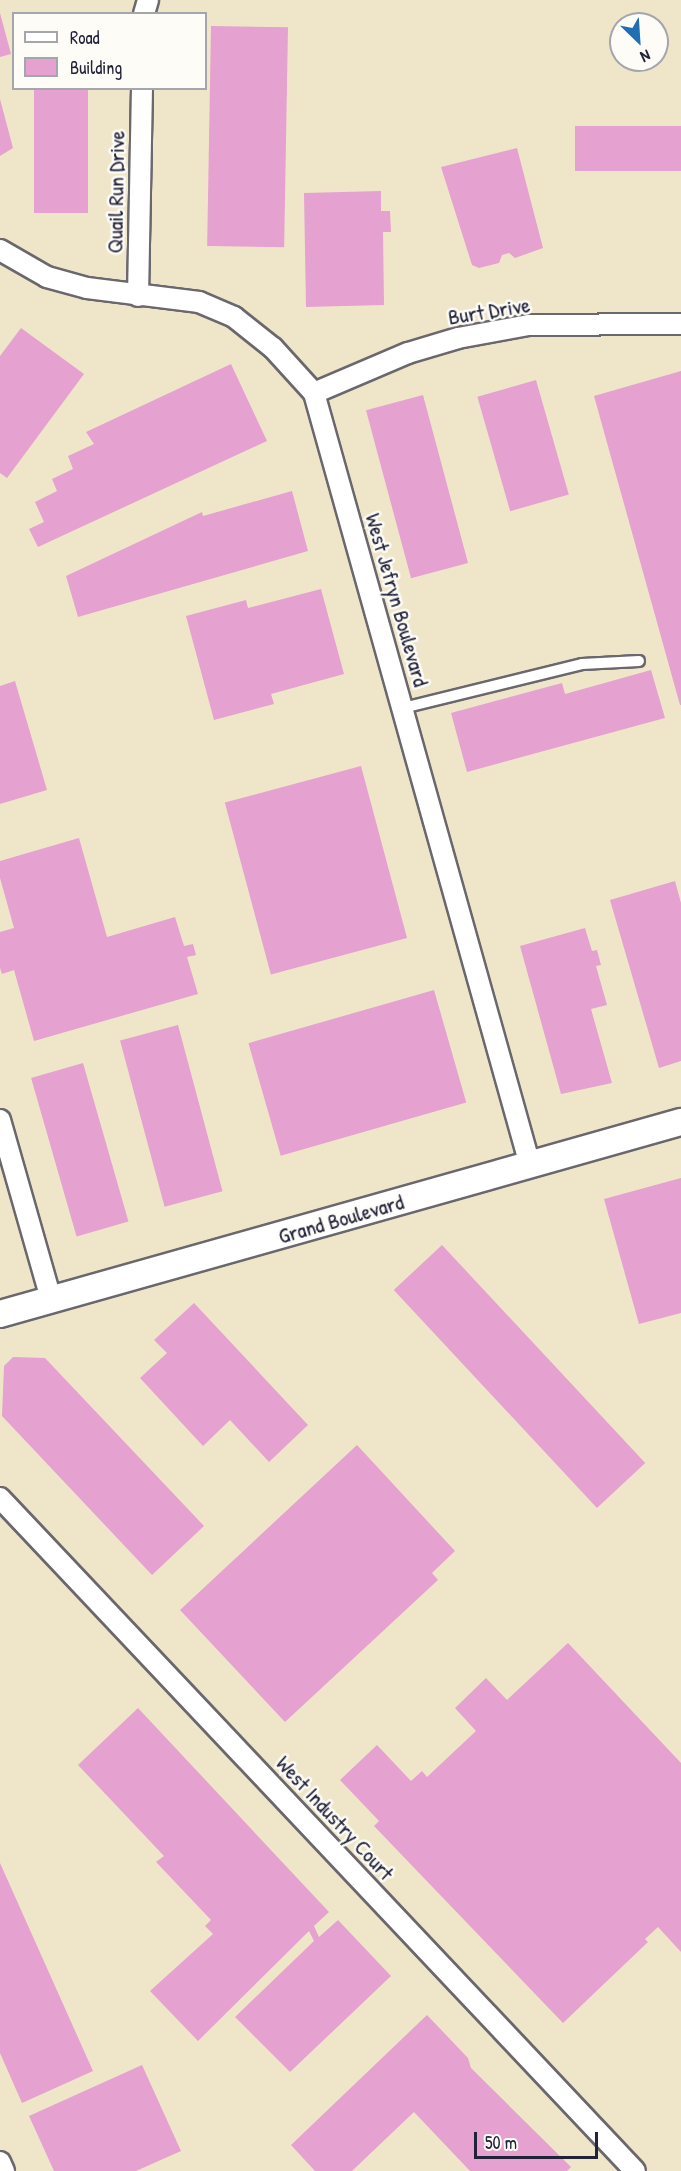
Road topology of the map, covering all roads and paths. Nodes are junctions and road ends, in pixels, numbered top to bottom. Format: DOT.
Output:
graph roads {
  1 [pos="142,90"];
  2 [pos="0,250"];
  3 [pos="138,296"];
  4 [pos="681,324"];
  5 [pos="314,393"];
  6 [pos="639,661"];
  7 [pos="403,708"];
  8 [pos="0,1120"];
  9 [pos="681,1122"];
  10 [pos="530,1165"];
  11 [pos="51,1299"];
  12 [pos="0,1314"];
  13 [pos="0,1498"];
  14 [pos="0,2162"];
  15 [pos="4,2171"];
  16 [pos="635,2171"];
  1 -- 3 [label="street, Quail Run Drive"];
  2 -- 3 [label="street, West Jefryn Boulevard"];
  3 -- 5 [label="street, West Jefryn Boulevard"];
  4 -- 5 [label="street, Burt Drive"];
  5 -- 7 [label="street, West Jefryn Boulevard"];
  6 -- 7 [label="lane"];
  7 -- 10 [label="street, West Jefryn Boulevard"];
  8 -- 11 [label="street"];
  9 -- 10 [label="street, Grand Boulevard"];
  10 -- 11 [label="street, Grand Boulevard"];
  11 -- 12 [label="street, Grand Boulevard"];
  13 -- 16 [label="street, West Industry Court"];
  14 -- 15 [label="street"];
}
